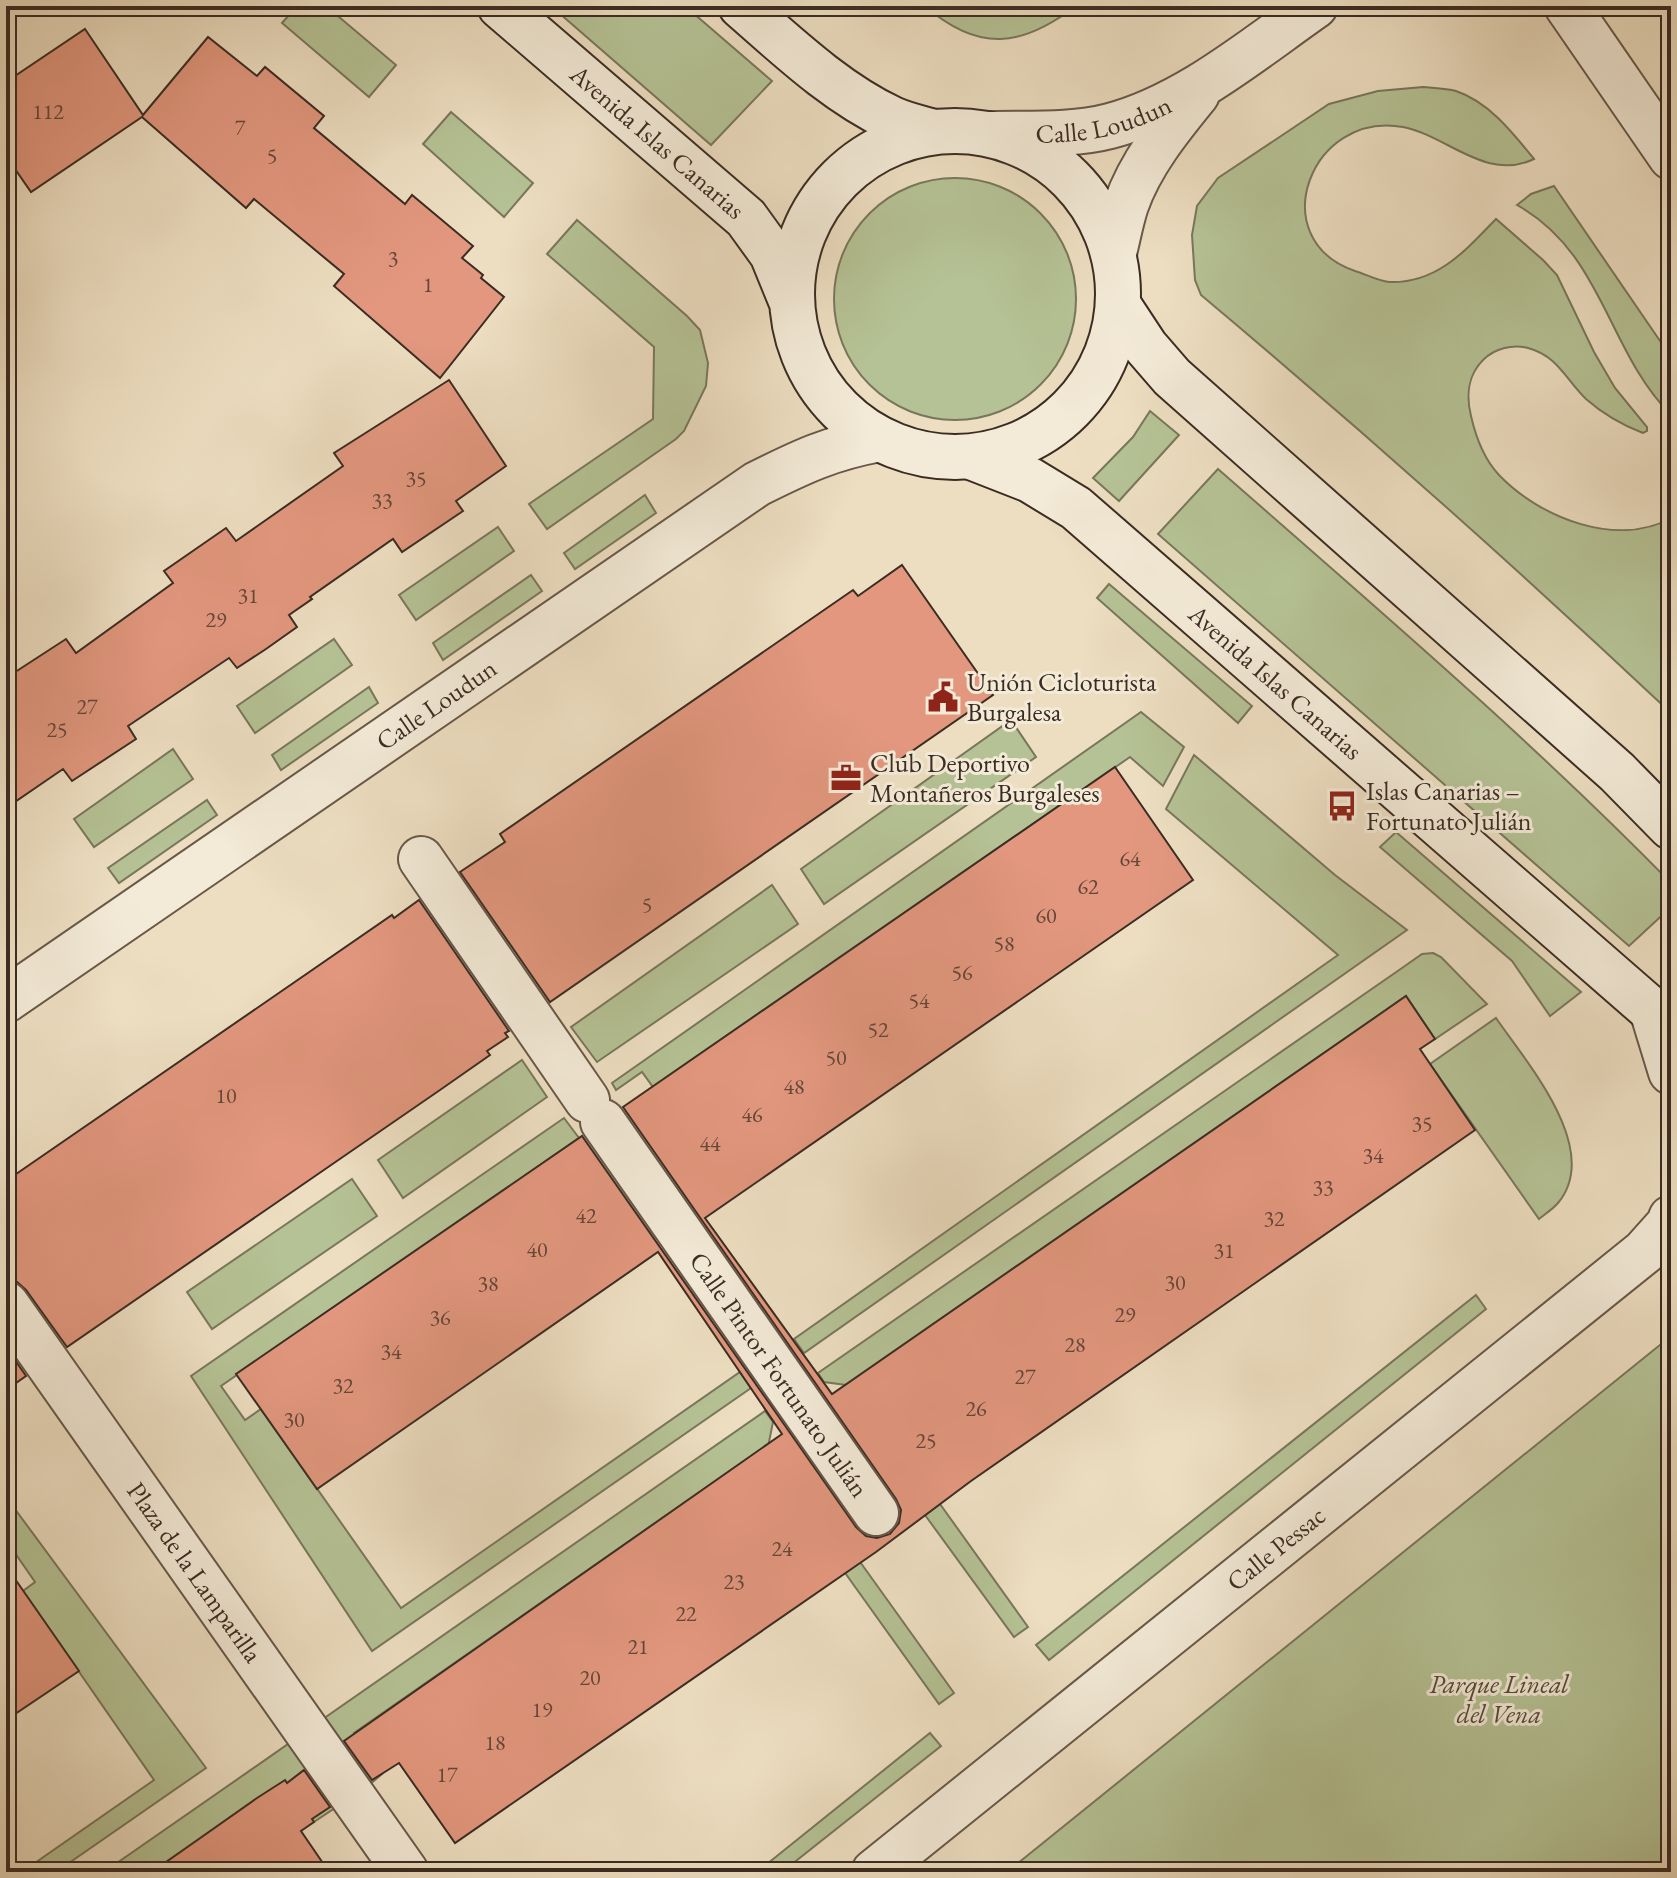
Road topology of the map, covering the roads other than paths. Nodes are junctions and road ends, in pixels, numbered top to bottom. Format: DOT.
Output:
graph roads {
  1 [pos="500,6"];
  2 [pos="741,6"];
  3 [pos="1315,6"];
  4 [pos="1567,6"];
  5 [pos="1591,6"];
  6 [pos="1599,52"];
  7 [pos="1209,79"];
  8 [pos="934,132"];
  9 [pos="989,134"];
  10 [pos="1671,157"];
  11 [pos="1114,253"];
  12 [pos="790,298"];
  13 [pos="1119,306"];
  14 [pos="880,439"];
  15 [pos="971,457"];
  16 [pos="1671,827"];
  17 [pos="421,859"];
  18 [pos="6,1000"];
  19 [pos="1661,1018"];
  20 [pos="1671,1072"];
  21 [pos="1671,1218"];
  22 [pos="6,1304"];
  23 [pos="876,1513"];
  24 [pos="406,1872"];
  25 [pos="874,1872"];
  1 -- 12 [label="street, Avenida Islas Canarias"];
  2 -- 8 [label="street"];
  3 -- 7 [label="street, Calle Loudun"];
  4 -- 6 [label="street"];
  5 -- 6 [label="street"];
  6 -- 10 [label="street"];
  7 -- 9 [label="street, Calle Loudun"];
  7 -- 11 [label="street, Calle Loudun"];
  8 -- 9 [label="street"];
  8 -- 12 [label="street"];
  9 -- 11 [label="street"];
  11 -- 13 [label="street"];
  12 -- 14 [label="street"];
  13 -- 15 [label="street"];
  13 -- 16 [label="street"];
  14 -- 15 [label="street"];
  14 -- 18 [label="street, Calle Loudun"];
  15 -- 19 [label="street, Avenida Islas Canarias"];
  17 -- 23 [label="street, Calle Pintor Fortunato Julián"];
  19 -- 20 [label="street"];
  21 -- 25 [label="street, Calle Pessac"];
  22 -- 24 [label="street, Plaza de la Lamparilla"];
}
